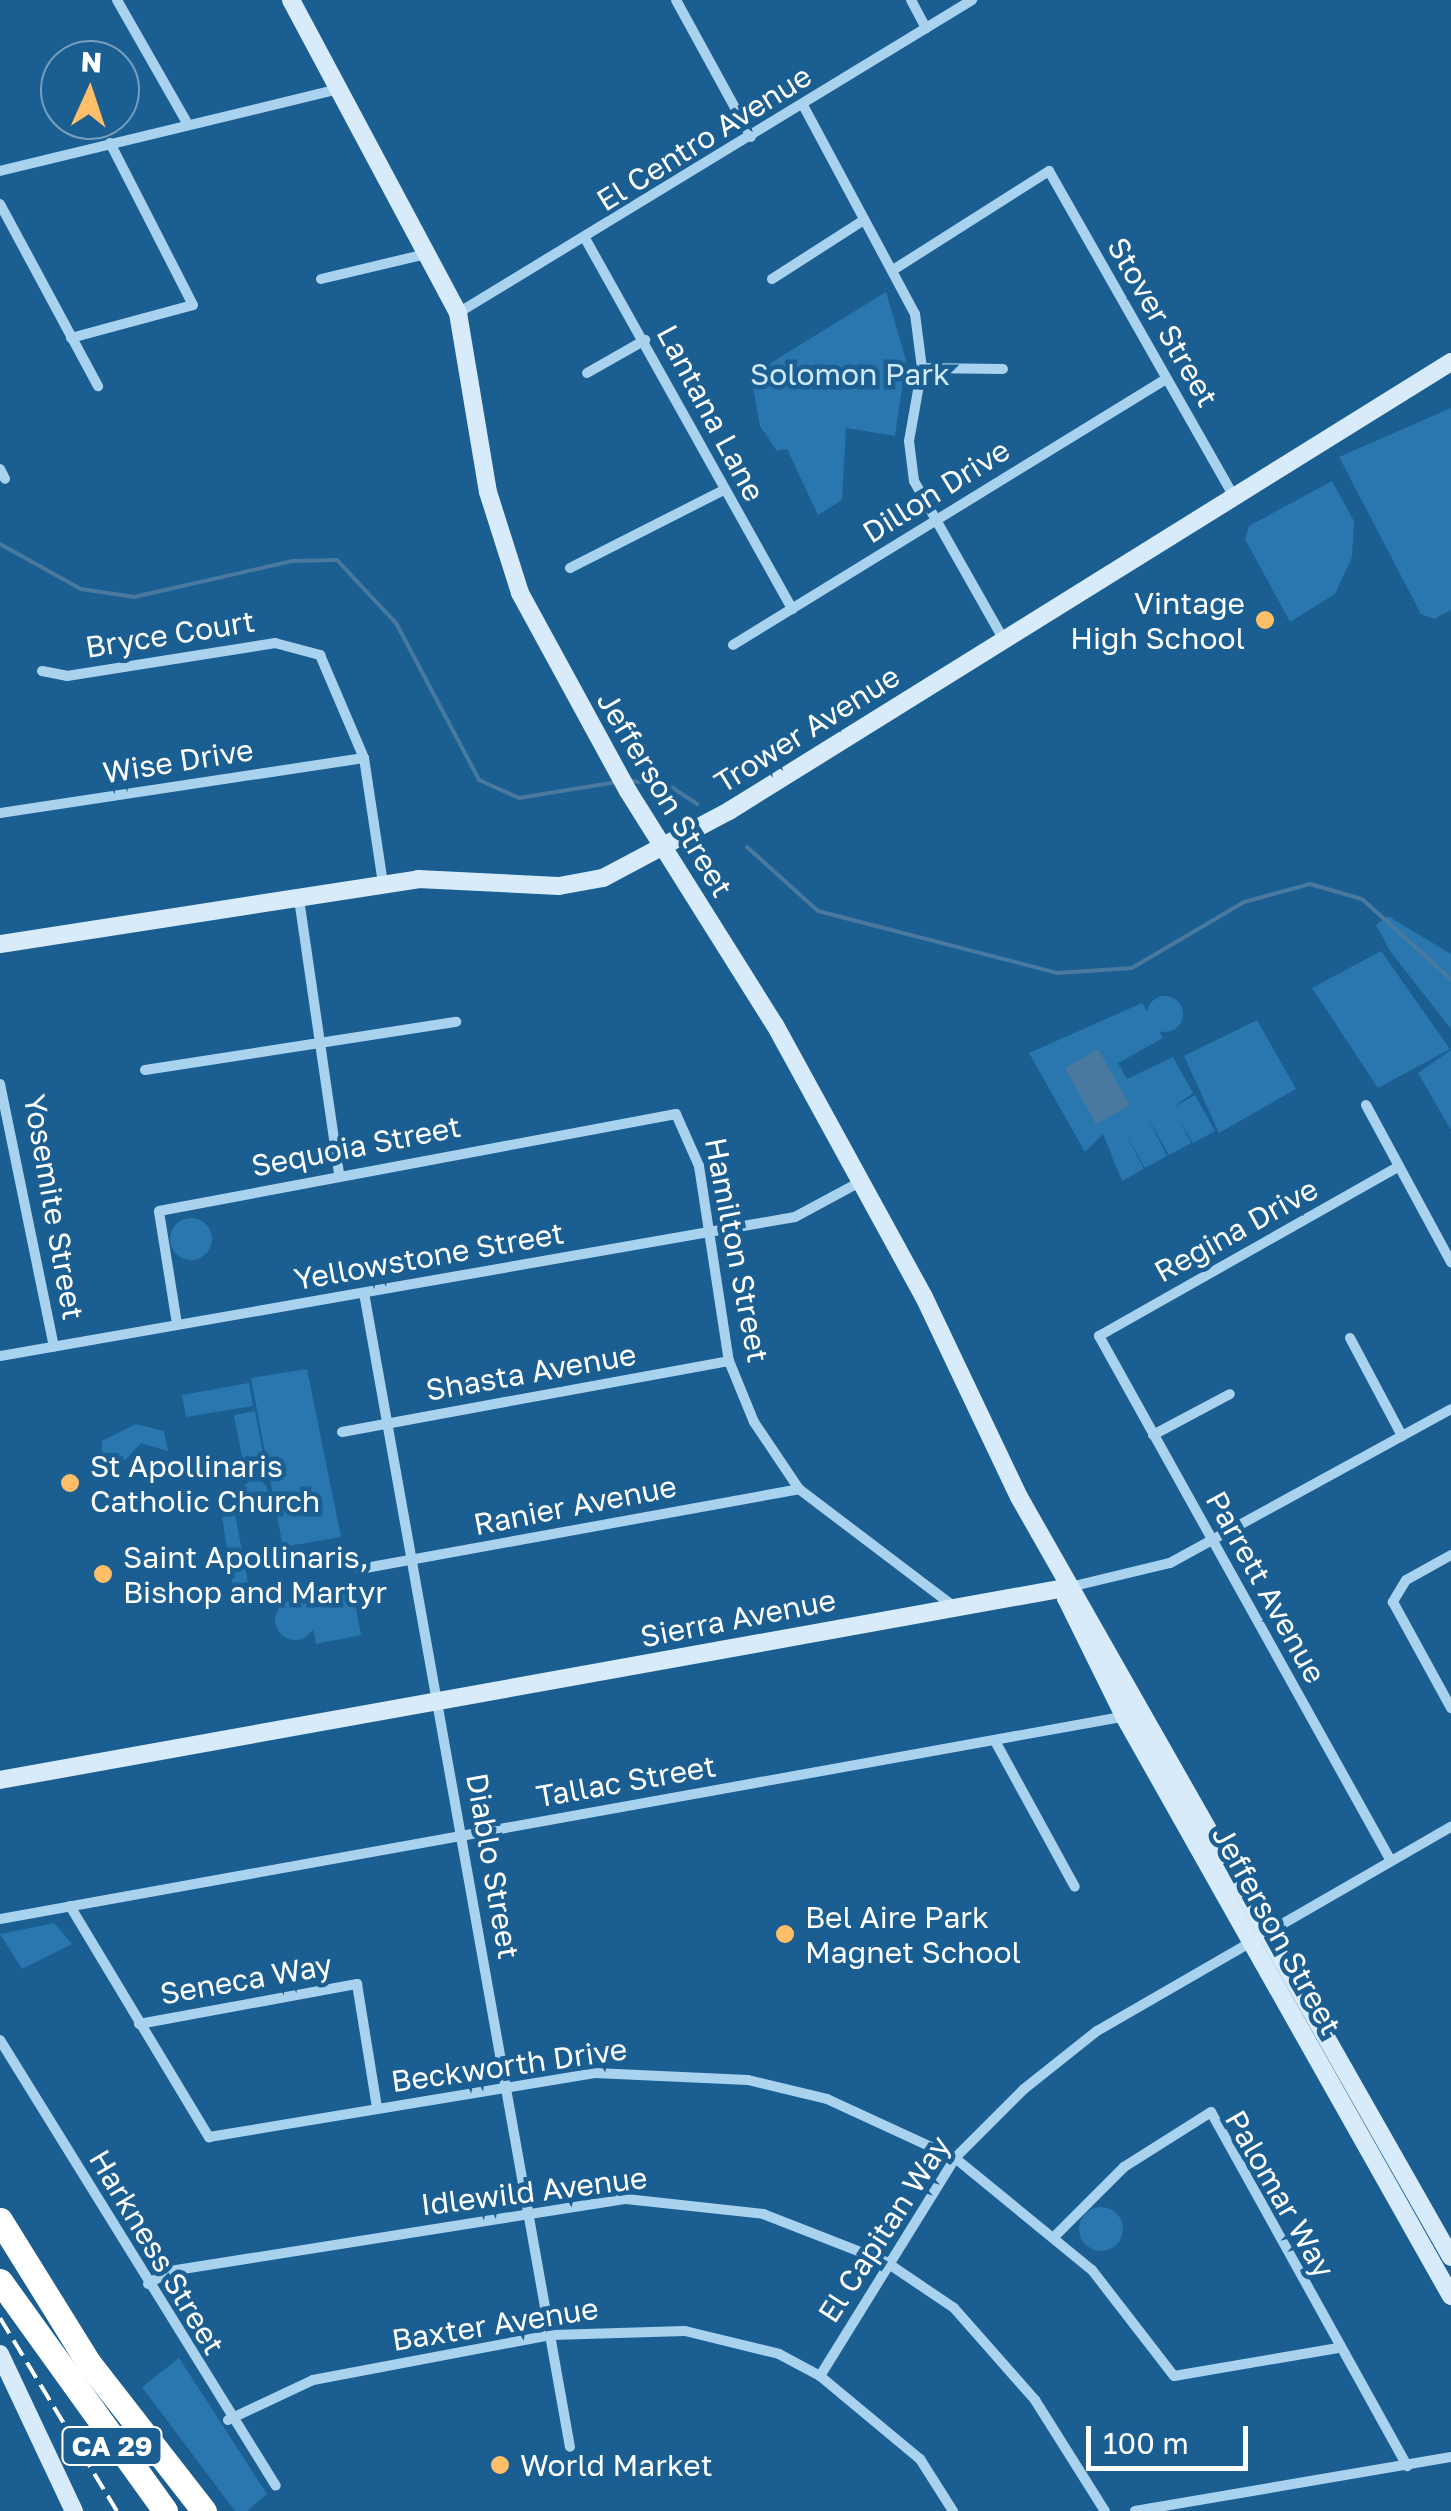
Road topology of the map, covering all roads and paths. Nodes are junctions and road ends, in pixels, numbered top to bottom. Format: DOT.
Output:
graph roads {
  1 [pos="117,0"];
  2 [pos="291,0"];
  3 [pos="676,0"];
  4 [pos="911,0"];
  5 [pos="972,0"];
  6 [pos="926,28"];
  7 [pos="339,88"];
  8 [pos="804,107"];
  9 [pos="186,122"];
  10 [pos="751,137"];
  11 [pos="110,142"];
  12 [pos="0,171"];
  13 [pos="0,204"];
  14 [pos="864,220"];
  15 [pos="586,240"];
  16 [pos="430,253"];
  17 [pos="893,270"];
  18 [pos="321,279"];
  19 [pos="772,279"];
  20 [pos="458,313"];
  21 [pos="71,338"];
  22 [pos="645,340"];
  23 [pos="1451,362"];
  24 [pos="922,368"];
  25 [pos="1003,369"];
  26 [pos="587,372"];
  27 [pos="1166,380"];
  28 [pos="98,386"];
  29 [pos="722,491"];
  30 [pos="1234,496"];
  31 [pos="934,522"];
  32 [pos="570,568"];
  33 [pos="792,609"];
  34 [pos="1003,638"];
  35 [pos="732,645"];
  36 [pos="42,672"];
  37 [pos="364,758"];
  38 [pos="0,813"];
  39 [pos="662,849"];
  40 [pos="383,884"];
  41 [pos="299,899"];
  42 [pos="0,944"];
  43 [pos="456,1022"];
  44 [pos="320,1042"];
  45 [pos="145,1070"];
  46 [pos="0,1084"];
  47 [pos="1366,1105"];
  48 [pos="676,1114"];
  49 [pos="1398,1168"];
  50 [pos="339,1172"];
  51 [pos="860,1182"];
  52 [pos="709,1231"];
  53 [pos="1451,1262"];
  54 [pos="364,1294"];
  55 [pos="177,1324"];
  56 [pos="1098,1336"];
  57 [pos="1350,1338"];
  58 [pos="54,1346"];
  59 [pos="0,1356"];
  60 [pos="730,1361"];
  61 [pos="1230,1394"];
  62 [pos="1451,1409"];
  63 [pos="387,1424"];
  64 [pos="342,1432"];
  65 [pos="1154,1435"];
  66 [pos="1402,1436"];
  67 [pos="799,1489"];
  68 [pos="1211,1542"];
  69 [pos="1451,1555"];
  70 [pos="412,1560"];
  71 [pos="360,1570"];
  72 [pos="1070,1588"];
  73 [pos="952,1605"];
  74 [pos="438,1702"];
  75 [pos="1451,1708"];
  76 [pos="1133,1714"];
  77 [pos="995,1741"];
  78 [pos="0,1778"];
  79 [pos="1451,1828"];
  80 [pos="462,1836"];
  81 [pos="1391,1861"];
  82 [pos="1076,1887"];
  83 [pos="70,1906"];
  84 [pos="0,1919"];
  85 [pos="1269,1930"];
  86 [pos="1252,1941"];
  87 [pos="139,2024"];
  88 [pos="0,2040"];
  89 [pos="508,2086"];
  90 [pos="378,2108"];
  91 [pos="955,2158"];
  92 [pos="530,2214"];
  93 [pos="0,2220"];
  94 [pos="1056,2235"];
  95 [pos="1451,2257"];
  96 [pos="886,2262"];
  97 [pos="0,2282"];
  98 [pos="148,2284"];
  99 [pos="1451,2296"];
  100 [pos="552,2335"];
  101 [pos="1337,2348"];
  102 [pos="0,2354"];
  103 [pos="820,2376"];
  104 [pos="62,2378"];
  105 [pos="123,2408"];
  106 [pos="228,2420"];
  107 [pos="570,2448"];
  108 [pos="1451,2458"];
  109 [pos="1408,2466"];
  110 [pos="276,2486"];
  111 [pos="74,2511"];
  112 [pos="146,2511"];
  113 [pos="164,2511"];
  114 [pos="204,2511"];
  115 [pos="222,2511"];
  116 [pos="954,2511"];
  117 [pos="1104,2511"];
  118 [pos="1135,2511"];
  1 -- 9 [label="street"];
  2 -- 7 [label="street, Jefferson Street"];
  3 -- 10 [label="street"];
  4 -- 6 [label="street"];
  5 -- 6 [label="street, El Centro Avenue"];
  6 -- 8 [label="street, El Centro Avenue"];
  7 -- 9 [label="street"];
  7 -- 16 [label="street, Jefferson Street"];
  8 -- 10 [label="street, El Centro Avenue"];
  8 -- 14 [label="street"];
  9 -- 11 [label="street"];
  10 -- 15 [label="street, El Centro Avenue"];
  11 -- 12 [label="street"];
  11 -- 21 [label="street"];
  13 -- 21 [label="street"];
  14 -- 17 [label="street"];
  14 -- 19 [label="street"];
  15 -- 20 [label="street, El Centro Avenue"];
  15 -- 22 [label="street, Lantana Lane"];
  16 -- 18 [label="street"];
  16 -- 20 [label="street, Jefferson Street"];
  17 -- 24 [label="street"];
  17 -- 27 [label="street, Stover Street"];
  20 -- 39 [label="street, Jefferson Street"];
  21 -- 28 [label="street"];
  22 -- 26 [label="street"];
  22 -- 29 [label="street, Lantana Lane"];
  23 -- 30 [label="street, Trower Avenue"];
  24 -- 25 [label="street"];
  24 -- 31 [label="street"];
  27 -- 30 [label="street, Stover Street"];
  27 -- 31 [label="street, Dillon Drive"];
  29 -- 32 [label="street"];
  29 -- 33 [label="street, Lantana Lane"];
  30 -- 34 [label="street, Trower Avenue"];
  31 -- 33 [label="street, Dillon Drive"];
  31 -- 34 [label="street"];
  33 -- 35 [label="street, Dillon Drive"];
  34 -- 39 [label="street, Trower Avenue"];
  36 -- 37 [label="street, Bryce Court"];
  37 -- 38 [label="street, Wise Drive"];
  37 -- 40 [label="street"];
  39 -- 40 [label="street, Trower Avenue"];
  39 -- 51 [label="street, Jefferson Street"];
  40 -- 41 [label="street, Trower Avenue"];
  41 -- 42 [label="street, Trower Avenue"];
  41 -- 44 [label="street"];
  43 -- 44 [label="street"];
  44 -- 45 [label="street"];
  44 -- 50 [label="street"];
  46 -- 58 [label="street, Yosemite Street"];
  47 -- 49 [label="street"];
  48 -- 50 [label="street, Sequoia Street"];
  48 -- 52 [label="street, Hamilton Street"];
  49 -- 53 [label="street"];
  49 -- 56 [label="street, Regina Drive"];
  50 -- 55 [label="street, Sequoia Street"];
  51 -- 52 [label="street, Yellowstone Street"];
  51 -- 72 [label="street, Jefferson Street"];
  52 -- 54 [label="street, Yellowstone Street"];
  52 -- 60 [label="street, Hamilton Street"];
  54 -- 55 [label="street, Yellowstone Street"];
  54 -- 63 [label="street, Diablo Street"];
  55 -- 58 [label="street, Yellowstone Street"];
  56 -- 65 [label="street, Parrett Avenue"];
  57 -- 66 [label="street"];
  58 -- 59 [label="street, Yellowstone Street"];
  60 -- 63 [label="street, Shasta Avenue"];
  60 -- 67 [label="street, Hamilton Street"];
  61 -- 65 [label="street"];
  62 -- 66 [label="street, Sierra Avenue"];
  63 -- 64 [label="street, Shasta Avenue"];
  63 -- 70 [label="street, Diablo Street"];
  65 -- 68 [label="street, Parrett Avenue"];
  66 -- 68 [label="street, Sierra Avenue"];
  67 -- 70 [label="street, Ranier Avenue"];
  67 -- 73 [label="street, Hamilton Street"];
  68 -- 72 [label="street, Sierra Avenue"];
  68 -- 81 [label="street, Parrett Avenue"];
  69 -- 75 [label="street"];
  70 -- 71 [label="street, Ranier Avenue"];
  70 -- 74 [label="street, Diablo Street"];
  72 -- 73 [label="street, Sierra Avenue"];
  72 -- 76 [label="street, Jefferson Street"];
  73 -- 74 [label="street, Sierra Avenue"];
  74 -- 78 [label="street, Sierra Avenue"];
  74 -- 80 [label="street, Diablo Street"];
  76 -- 77 [label="street, Tallac Street"];
  76 -- 85 [label="street, Jefferson Street"];
  76 -- 86 [label="street, Jefferson Street"];
  77 -- 80 [label="street, Tallac Street"];
  77 -- 82 [label="street"];
  79 -- 81 [label="street, El Capitan Way"];
  80 -- 83 [label="street, Tallac Street"];
  80 -- 89 [label="street, Diablo Street"];
  81 -- 85 [label="street, El Capitan Way"];
  83 -- 84 [label="street, Tallac Street"];
  83 -- 87 [label="street, Beckworth Drive"];
  85 -- 86 [label="street, El Capitan Way"];
  85 -- 95 [label="street, Jefferson Street"];
  86 -- 91 [label="street, El Capitan Way"];
  86 -- 99 [label="street, Jefferson Street"];
  87 -- 90 [label="street, Beckworth Drive"];
  87 -- 90 [label="street, Seneca Way"];
  88 -- 98 [label="street, Harkness Street"];
  89 -- 90 [label="street, Beckworth Drive"];
  89 -- 91 [label="street, Beckworth Drive"];
  89 -- 92 [label="street, Diablo Street"];
  91 -- 94 [label="street, Beckworth Drive"];
  91 -- 96 [label="street, El Capitan Way"];
  92 -- 96 [label="street, Idlewild Avenue"];
  92 -- 98 [label="street, Idlewild Avenue"];
  92 -- 100 [label="street, Diablo Street"];
  93 -- 105 [label="highway, CA 29"];
  94 -- 101 [label="street, Beckworth Drive"];
  94 -- 101 [label="street, Palomar Way"];
  96 -- 103 [label="street, El Capitan Way"];
  96 -- 117 [label="street, Idlewild Avenue"];
  97 -- 104 [label="highway, CA 29"];
  98 -- 106 [label="street, Harkness Street"];
  100 -- 103 [label="street, Baxter Avenue"];
  100 -- 106 [label="street, Baxter Avenue"];
  100 -- 107 [label="street, Diablo Street"];
  101 -- 109 [label="street, Palomar Way"];
  102 -- 111 [label="street"];
  103 -- 116 [label="street, Baxter Avenue"];
  104 -- 112 [label="highway"];
  104 -- 113 [label="highway, CA 29"];
  105 -- 114 [label="highway, CA 29"];
  105 -- 115 [label="highway"];
  106 -- 110 [label="street, Harkness Street"];
  108 -- 109 [label="street"];
  109 -- 118 [label="street"];
}
